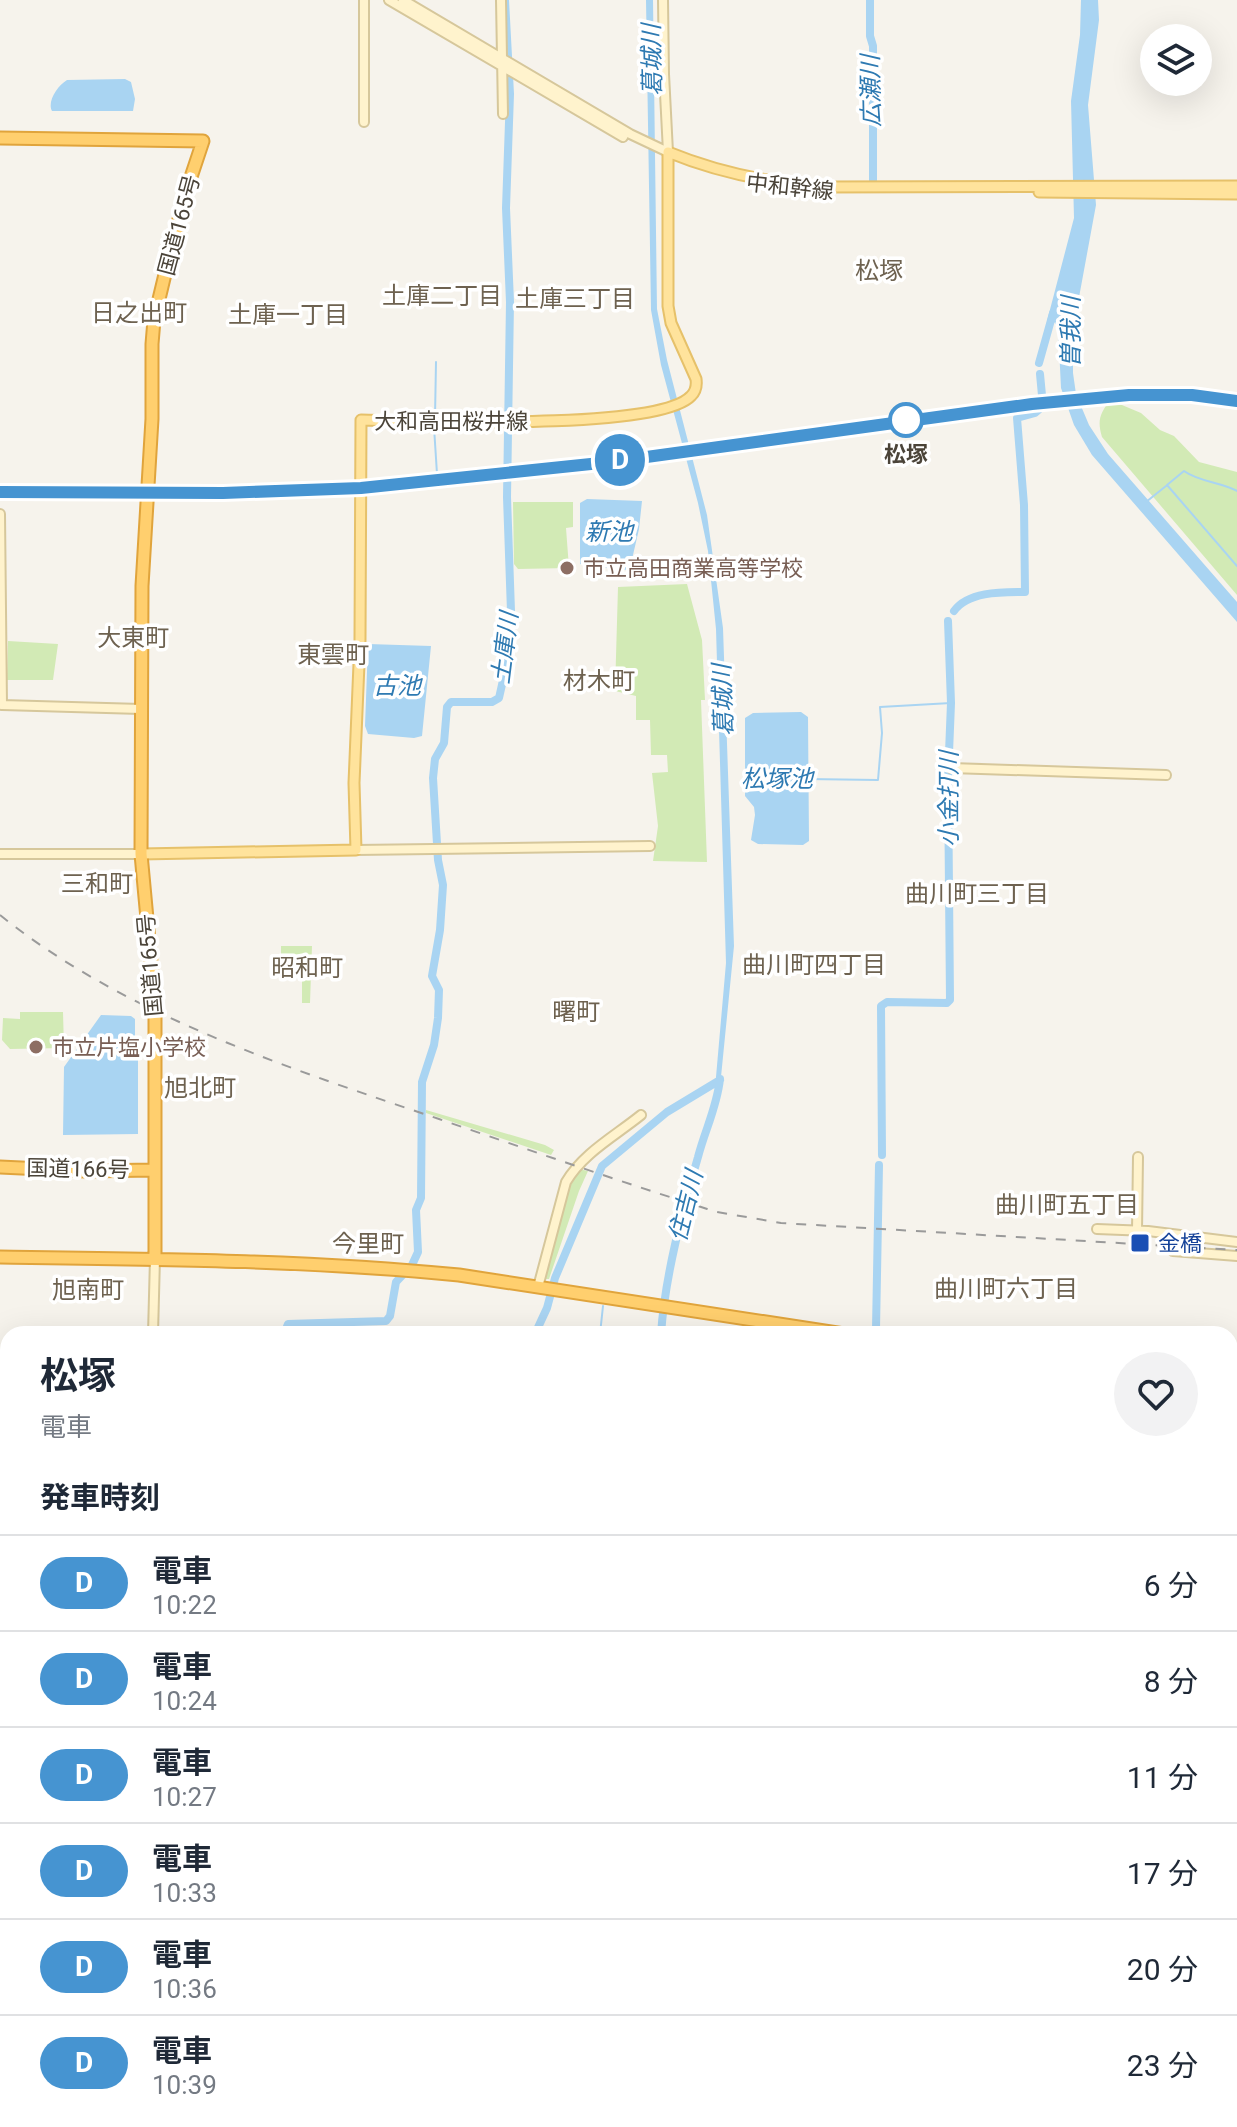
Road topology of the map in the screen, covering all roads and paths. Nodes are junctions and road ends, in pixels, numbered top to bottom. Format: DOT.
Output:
graph roads {
  1 [pos="364,0"];
  2 [pos="389,0"];
  3 [pos="403,0"];
  4 [pos="501,0"];
  5 [pos="663,0"];
  6 [pos="507,66"];
  7 [pos="503,114"];
  8 [pos="364,122"];
  9 [pos="0,138"];
  10 [pos="664,153"];
  11 [pos="1237,186"];
  12 [pos="1114,189"];
  13 [pos="1237,194"];
  14 [pos="0,514"];
  15 [pos="1,638"];
  16 [pos="1,705"];
  17 [pos="141,709"];
  18 [pos="951,768"];
  19 [pos="1166,775"];
  20 [pos="650,846"];
  21 [pos="356,850"];
  22 [pos="0,854"];
  23 [pos="141,854"];
  24 [pos="641,1115"];
  25 [pos="1138,1157"];
  26 [pos="0,1167"];
  27 [pos="155,1170"];
  28 [pos="1097,1229"];
  29 [pos="1137,1231"];
  30 [pos="1237,1242"];
  31 [pos="1173,1251"];
  32 [pos="1237,1256"];
  33 [pos="0,1257"];
  34 [pos="155,1258"];
  35 [pos="541,1287"];
  36 [pos="153,1326"];
  37 [pos="793,1326"];
  1 -- 8 [label="street"];
  2 -- 6 [label="street, 中和幹線"];
  3 -- 6 [label="street, 中和幹線"];
  4 -- 6 [label="street"];
  5 -- 10 [label="street"];
  6 -- 7 [label="street"];
  6 -- 10 [label="street, 中和幹線"];
  9 -- 17 [label="highway, 国道165号"];
  10 -- 12 [label="main road, 中和幹線"];
  10 -- 21 [label="main road, 大和高田桜井線"];
  11 -- 12 [label="main road, 中和幹線"];
  12 -- 13 [label="main road, 中和幹線"];
  14 -- 15 [label="street"];
  15 -- 16 [label="street"];
  16 -- 17 [label="street"];
  17 -- 23 [label="highway, 国道165号"];
  18 -- 19 [label="street"];
  20 -- 21 [label="street"];
  21 -- 23 [label="main road"];
  22 -- 23 [label="street"];
  23 -- 27 [label="highway, 国道165号"];
  24 -- 35 [label="street"];
  25 -- 29 [label="street"];
  26 -- 27 [label="highway, 国道166号"];
  27 -- 34 [label="highway, 国道165号"];
  28 -- 29 [label="street"];
  29 -- 30 [label="street"];
  31 -- 32 [label="street"];
  33 -- 34 [label="highway"];
  34 -- 35 [label="highway"];
  34 -- 36 [label="street"];
  35 -- 37 [label="highway"];
}
